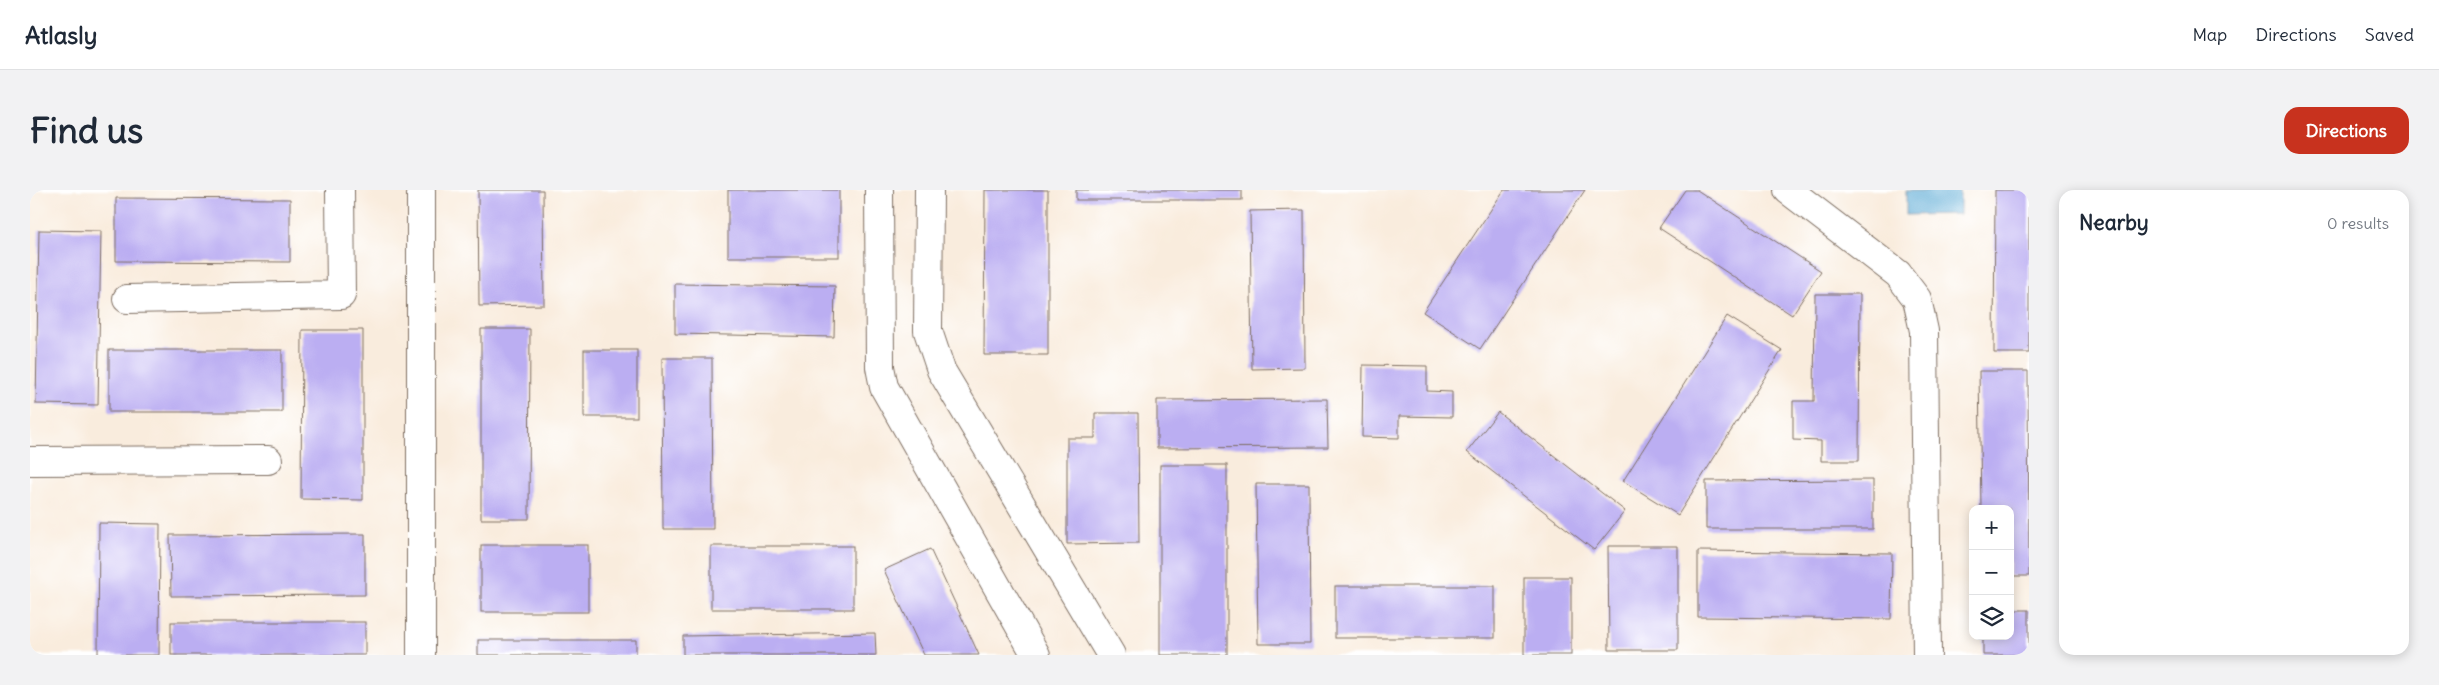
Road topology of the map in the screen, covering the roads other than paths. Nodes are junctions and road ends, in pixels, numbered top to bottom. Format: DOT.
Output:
graph roads {
  1 [pos="340,190"];
  2 [pos="421,190"];
  3 [pos="879,190"];
  4 [pos="929,190"];
  5 [pos="1788,190"];
  6 [pos="127,299"];
  7 [pos="268,460"];
  8 [pos="30,461"];
  9 [pos="421,655"];
  10 [pos="1036,655"];
  11 [pos="1111,655"];
  12 [pos="1927,655"];
  1 -- 6 [label="lane"];
  2 -- 9 [label="lane"];
  3 -- 10 [label="lane"];
  4 -- 11 [label="lane"];
  5 -- 12 [label="lane"];
  7 -- 8 [label="lane"];
}
